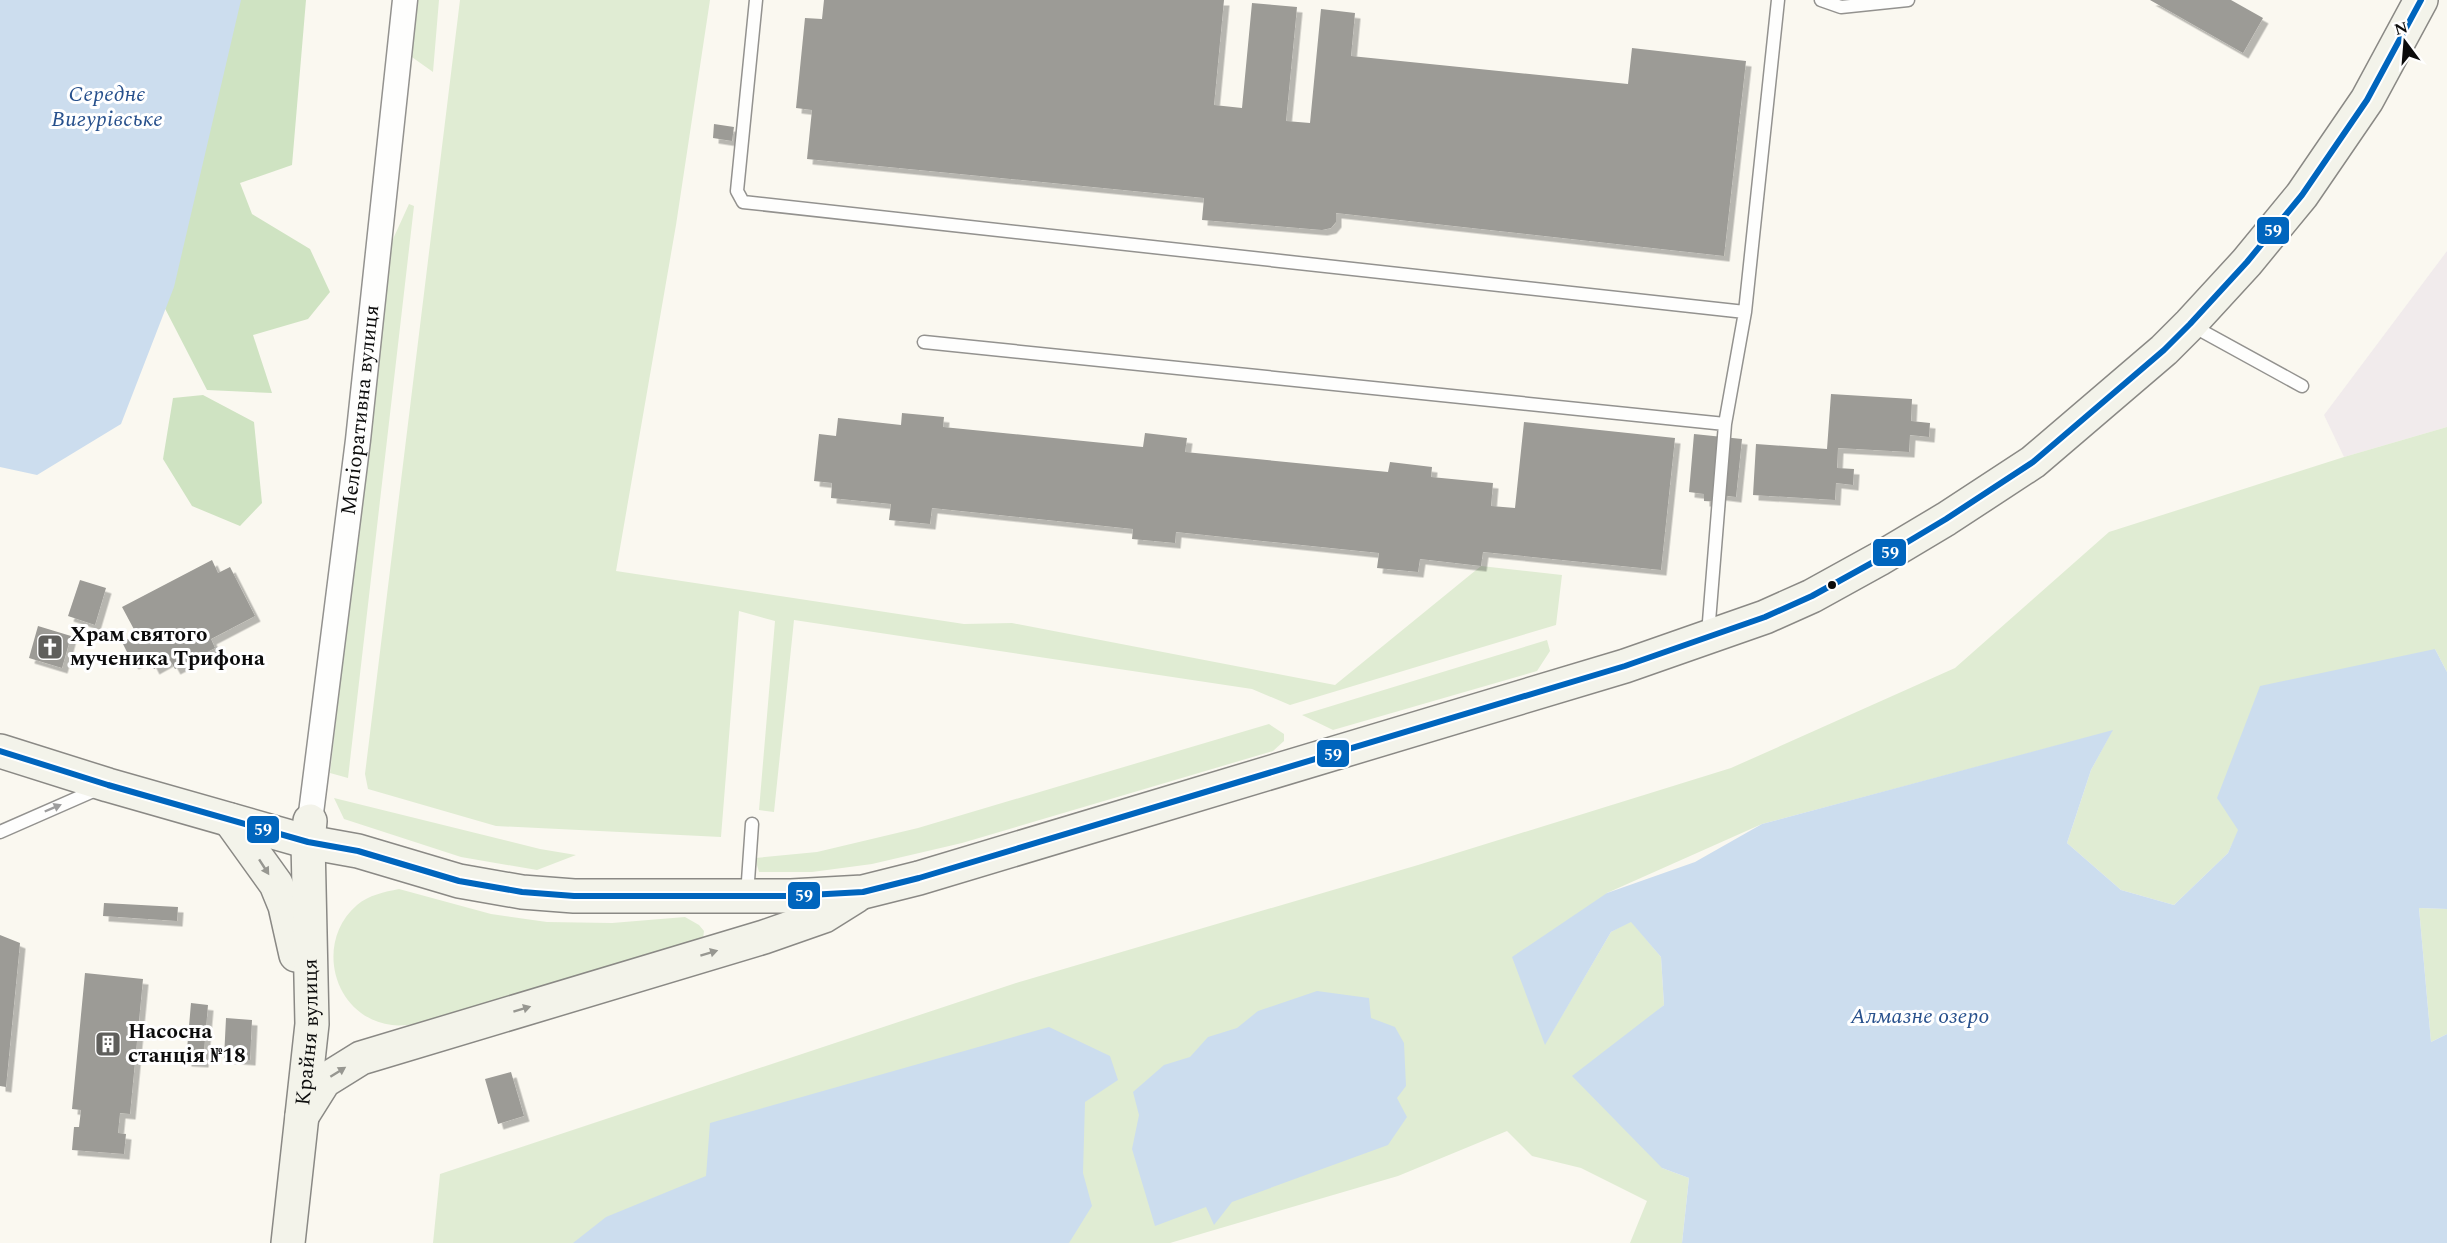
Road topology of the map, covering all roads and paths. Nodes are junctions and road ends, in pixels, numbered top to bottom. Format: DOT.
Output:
graph roads {
  1 [pos="405,0"];
  2 [pos="756,0"];
  3 [pos="1778,0"];
  4 [pos="1821,0"];
  5 [pos="1908,0"];
  6 [pos="2421,0"];
  7 [pos="1746,312"];
  8 [pos="2190,324"];
  9 [pos="924,342"];
  10 [pos="2302,386"];
  11 [pos="1725,424"];
  12 [pos="1708,638"];
  13 [pos="0,728"];
  14 [pos="0,751"];
  15 [pos="108,785"];
  16 [pos="230,820"];
  17 [pos="752,824"];
  18 [pos="309,831"];
  19 [pos="0,832"];
  20 [pos="863,892"];
  21 [pos="747,897"];
  22 [pos="312,1024"];
  23 [pos="302,1116"];
  24 [pos="288,1243"];
  1 -- 18 [label="street, Меліоративна вулиця"];
  2 -- 7 [label="lane"];
  3 -- 7 [label="lane"];
  4 -- 5 [label="lane"];
  6 -- 8 [label="street"];
  7 -- 11 [label="lane"];
  8 -- 10 [label="lane"];
  8 -- 12 [label="street"];
  9 -- 11 [label="lane"];
  11 -- 12 [label="lane"];
  12 -- 20 [label="street"];
  13 -- 18 [label="street"];
  14 -- 15 [label="street"];
  15 -- 16 [label="street"];
  19 -- 15 [label="lane, one-way"];
  16 -- 18 [label="street"];
  16 -- 22 [label="street, one-way"];
  17 -- 21 [label="lane"];
  18 -- 21 [label="street"];
  18 -- 22 [label="street, Крайня вулиця"];
  20 -- 21 [label="street"];
  23 -- 20 [label="street, one-way"];
  22 -- 23 [label="street, Крайня вулиця"];
  23 -- 24 [label="street, Крайня вулиця"];
}
